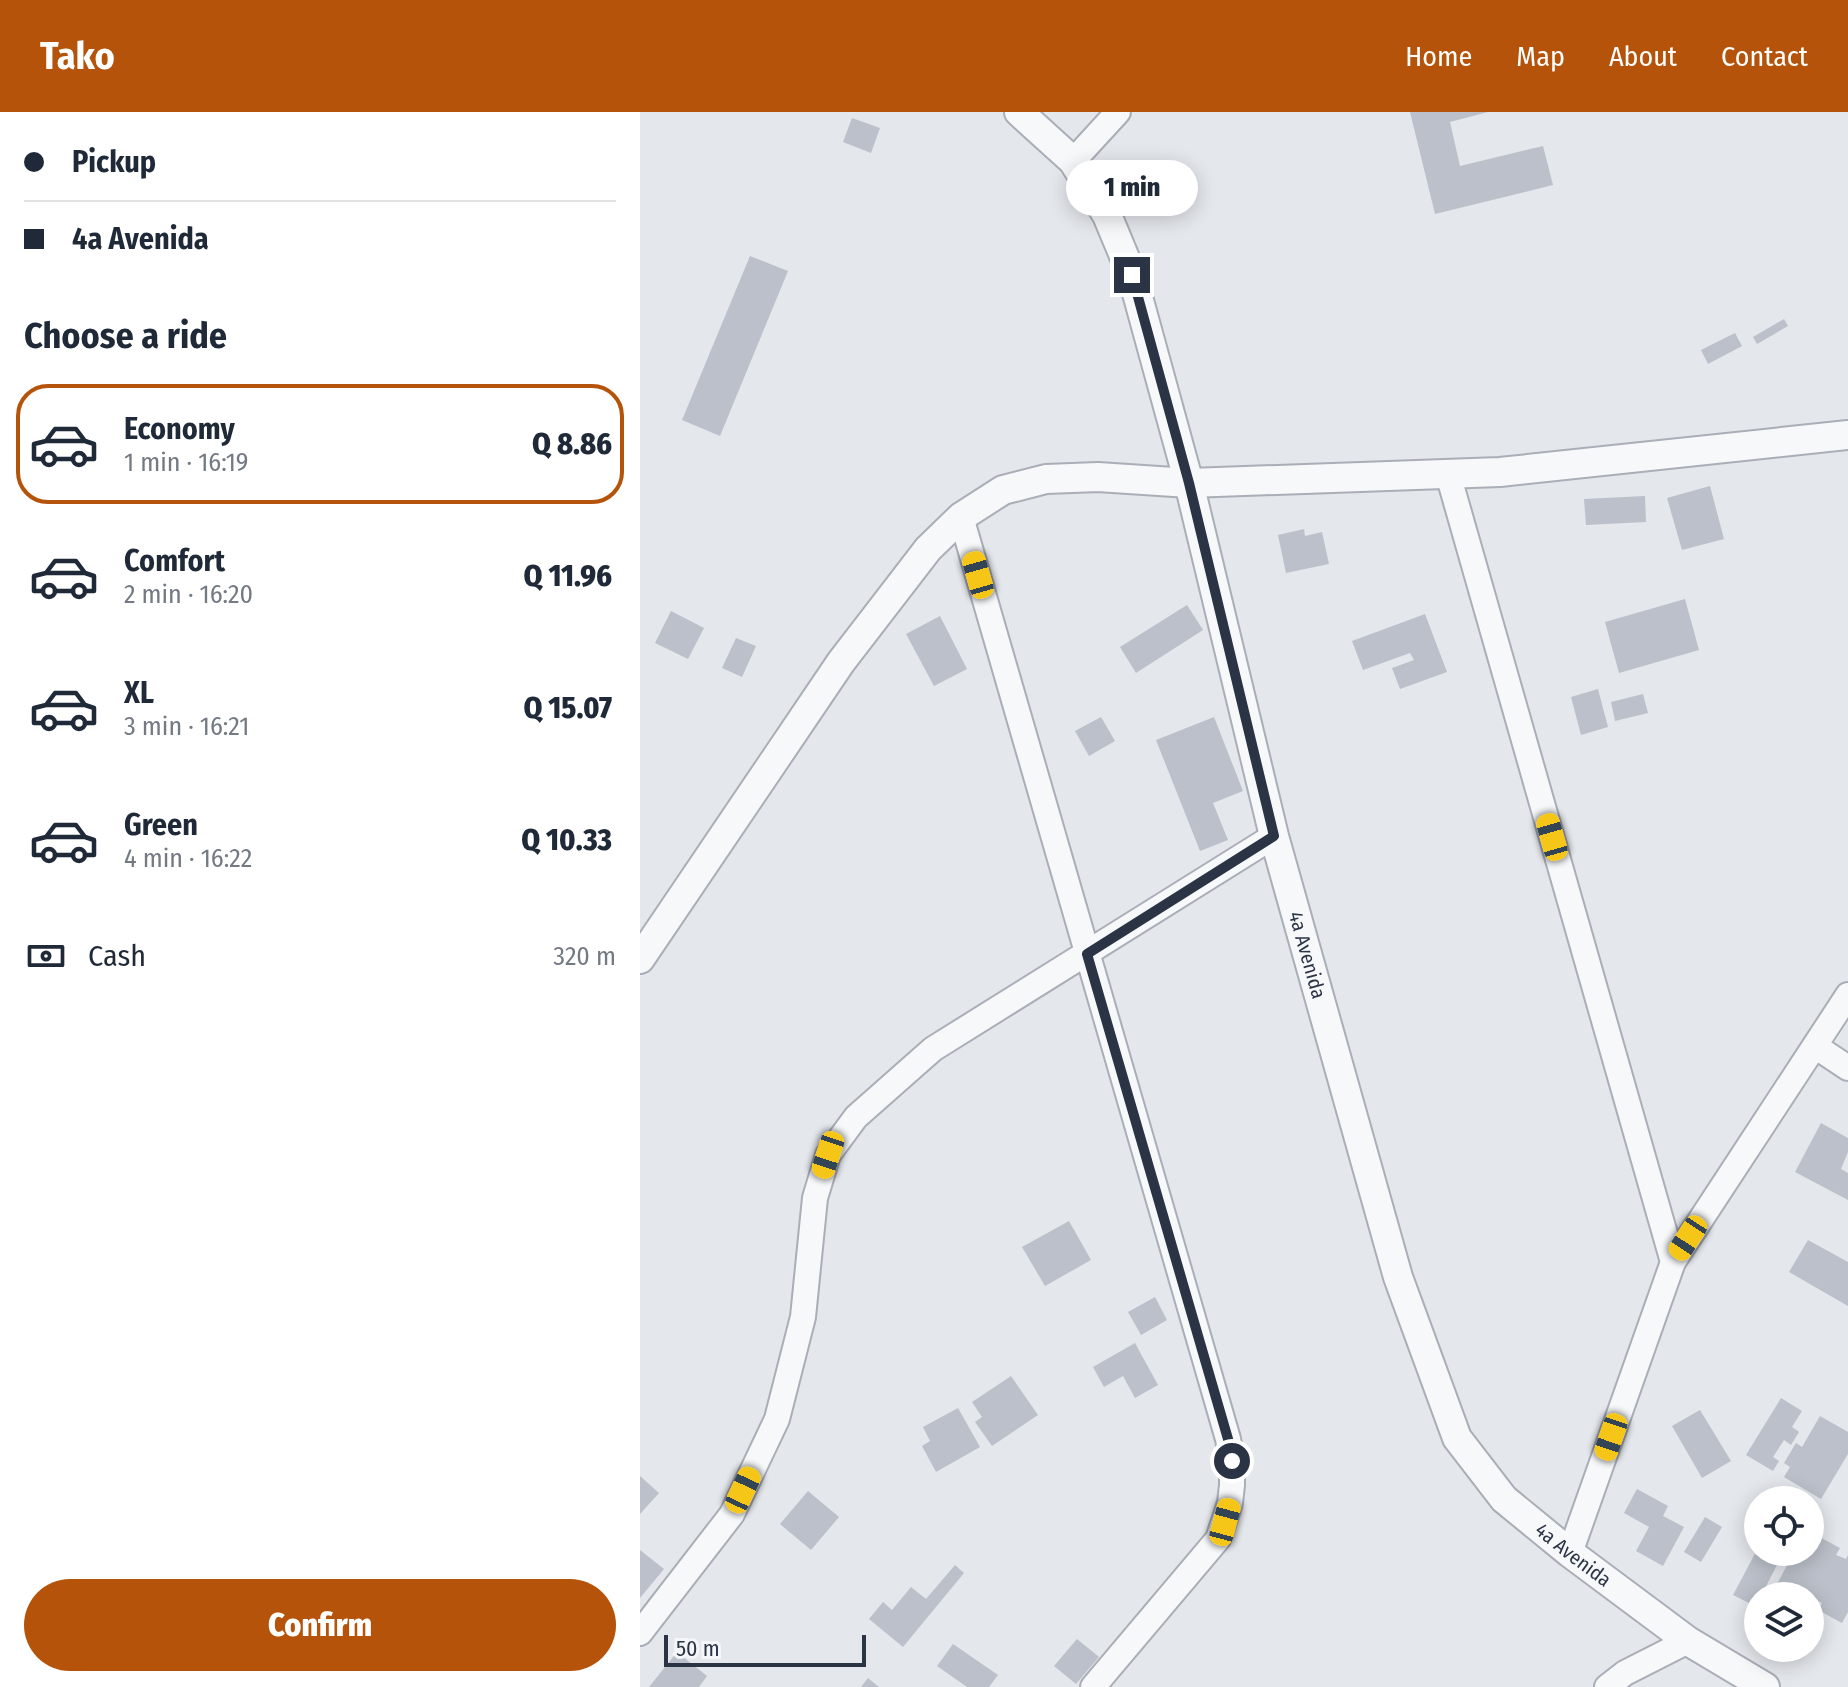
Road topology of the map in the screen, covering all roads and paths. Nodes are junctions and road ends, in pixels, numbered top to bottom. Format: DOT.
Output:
graph roads {
  1 [pos="1019,112"];
  2 [pos="1118,112"];
  3 [pos="1073,161"];
  4 [pos="1848,435"];
  5 [pos="1448,474"];
  6 [pos="1189,483"];
  7 [pos="961,517"];
  8 [pos="1274,836"];
  9 [pos="1087,954"];
  10 [pos="640,959"];
  11 [pos="1848,995"];
  12 [pos="1815,1046"];
  13 [pos="1848,1068"];
  14 [pos="1673,1262"];
  15 [pos="1570,1553"];
  16 [pos="640,1633"];
  17 [pos="1688,1641"];
  18 [pos="1093,1687"];
  19 [pos="1607,1687"];
  20 [pos="1765,1687"];
  1 -- 3 [label="street, 4a Avenida"];
  2 -- 3 [label="street"];
  3 -- 6 [label="street, 4a Avenida"];
  4 -- 5 [label="street"];
  5 -- 6 [label="street"];
  5 -- 14 [label="street"];
  6 -- 7 [label="street"];
  6 -- 8 [label="street, 4a Avenida"];
  7 -- 9 [label="street"];
  7 -- 10 [label="street"];
  8 -- 9 [label="street"];
  8 -- 15 [label="street, 4a Avenida"];
  9 -- 16 [label="street"];
  9 -- 18 [label="street"];
  11 -- 12 [label="street"];
  12 -- 13 [label="street"];
  12 -- 14 [label="street"];
  14 -- 15 [label="street"];
  15 -- 17 [label="street, 4a Avenida"];
  17 -- 19 [label="street"];
  17 -- 20 [label="street, 4a Avenida"];
}
